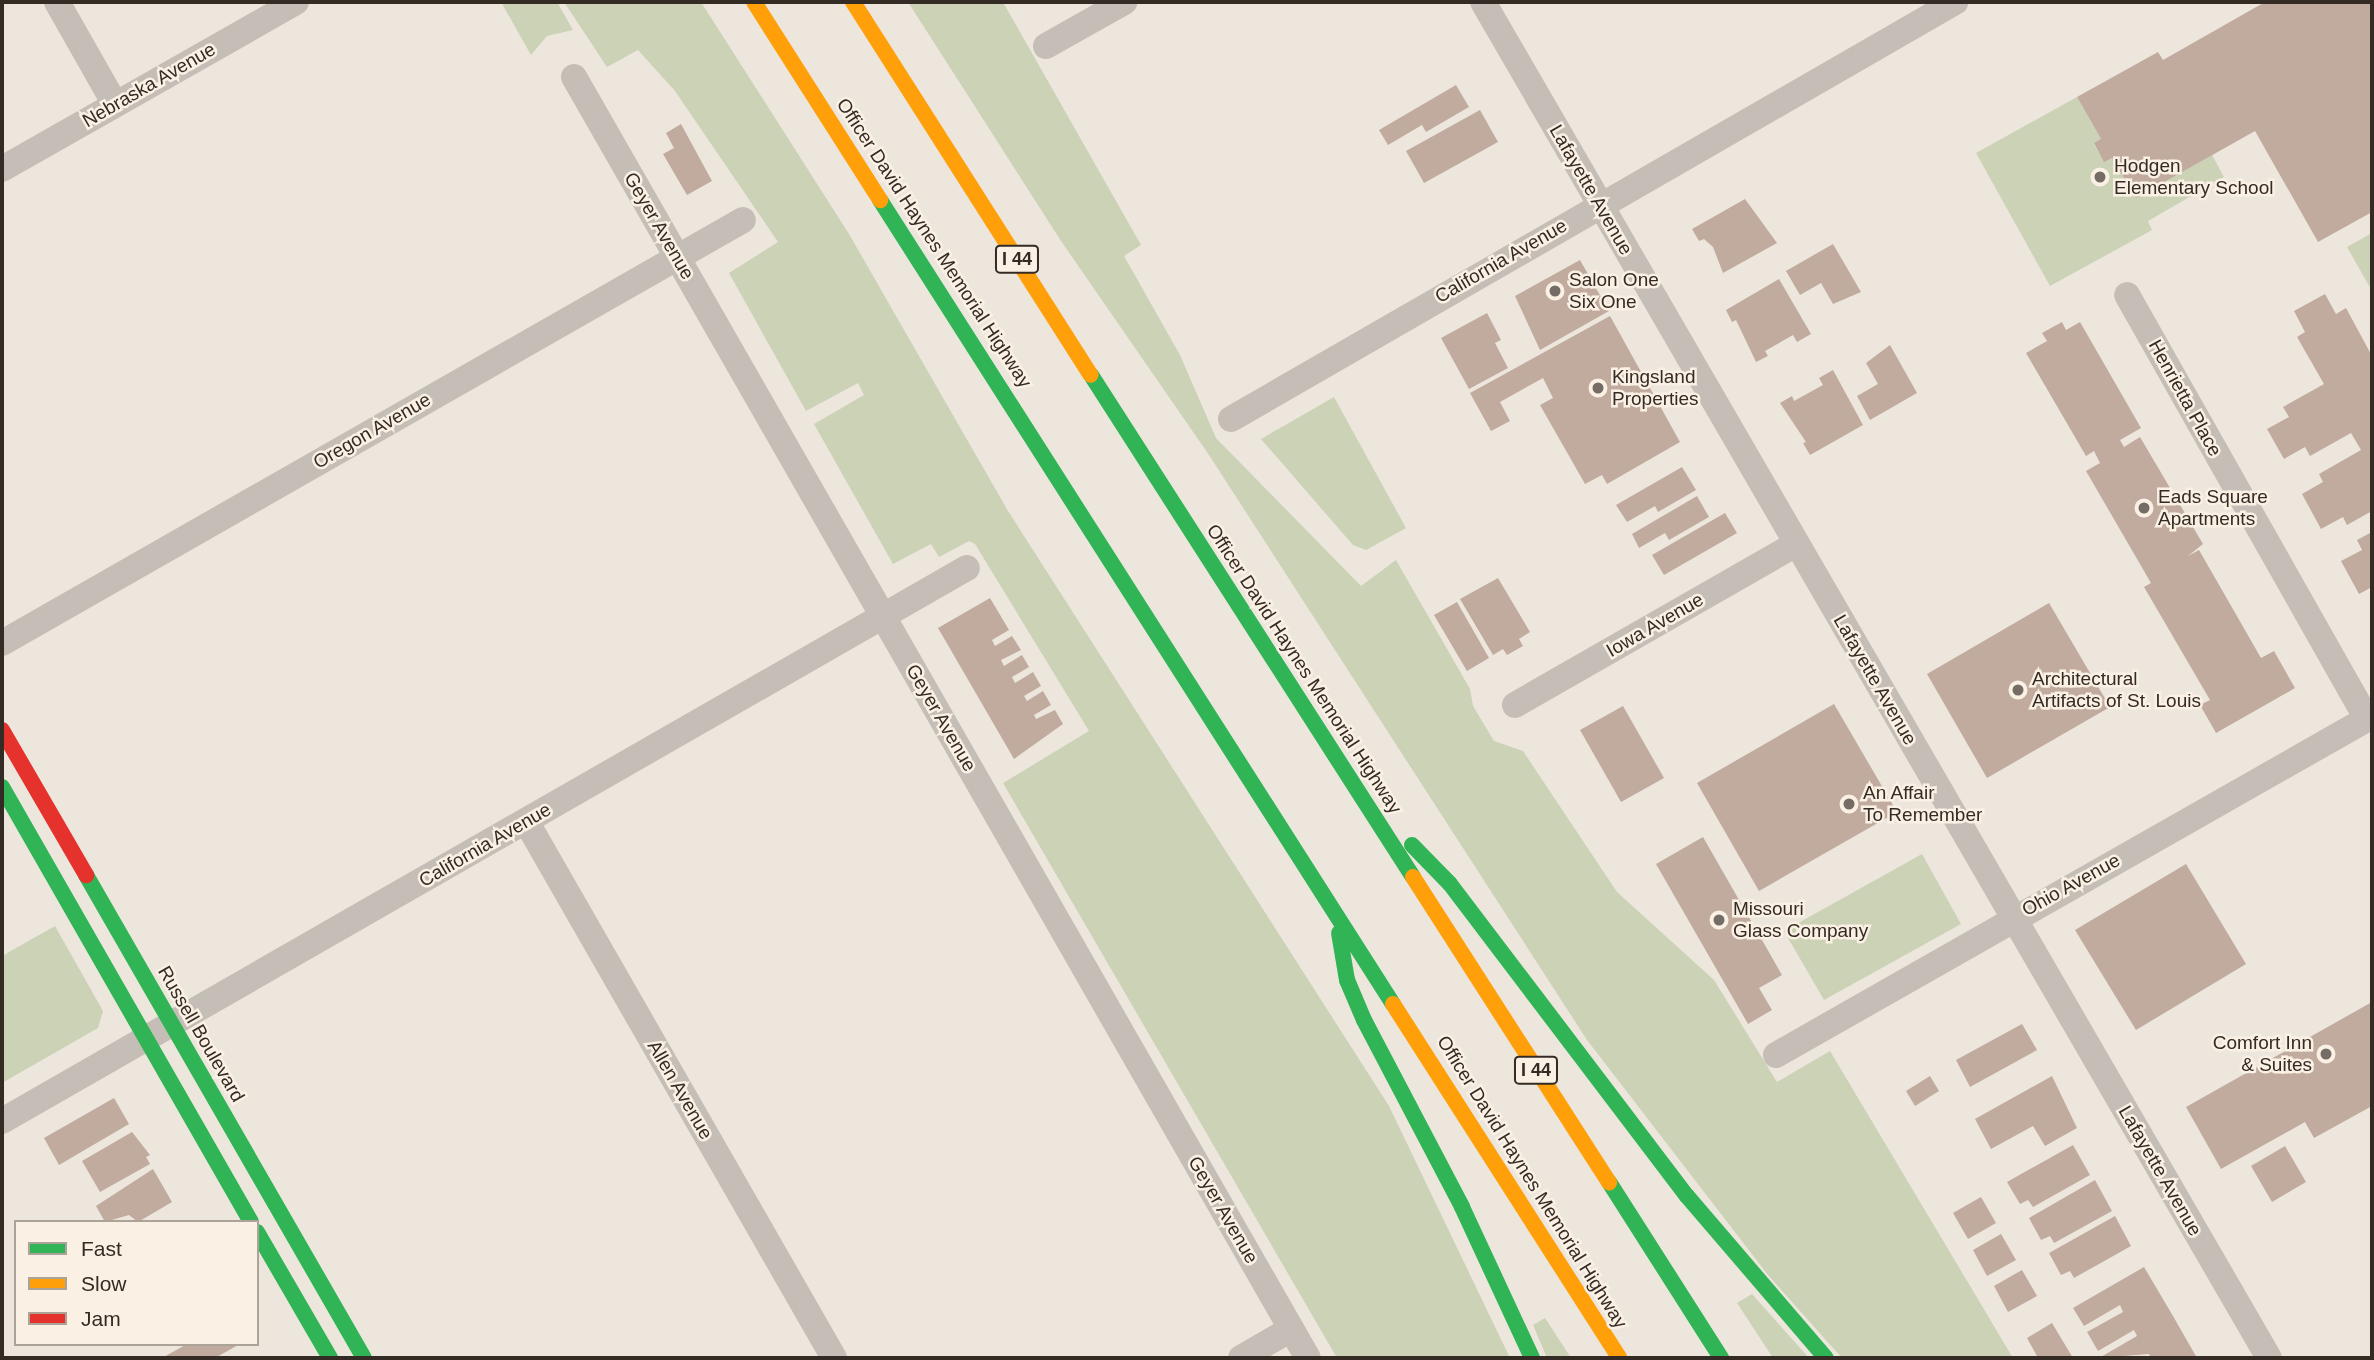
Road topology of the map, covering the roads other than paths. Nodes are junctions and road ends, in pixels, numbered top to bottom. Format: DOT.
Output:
graph roads {
  1 [pos="57,2"];
  2 [pos="296,2"];
  3 [pos="754,2"];
  4 [pos="853,2"];
  5 [pos="1124,2"];
  6 [pos="1483,2"];
  7 [pos="1955,2"];
  8 [pos="1046,46"];
  9 [pos="574,77"];
  10 [pos="115,104"];
  11 [pos="2,169"];
  12 [pos="1599,205"];
  13 [pos="743,220"];
  14 [pos="677,257"];
  15 [pos="2127,295"];
  16 [pos="1231,419"];
  17 [pos="1796,544"];
  18 [pos="967,568"];
  19 [pos="883,616"];
  20 [pos="2,643"];
  21 [pos="1515,705"];
  22 [pos="2367,719"];
  23 [pos="2,730"];
  24 [pos="1352,782"];
  25 [pos="2,787"];
  26 [pos="526,821"];
  27 [pos="1336,914"];
  28 [pos="2013,918"];
  29 [pos="172,1024"];
  30 [pos="146,1038"];
  31 [pos="1776,1055"];
  32 [pos="2,1121"];
  33 [pos="250,1220"];
  34 [pos="259,1235"];
  35 [pos="1292,1329"];
  36 [pos="330,1358"];
  37 [pos="364,1358"];
  38 [pos="834,1358"];
  39 [pos="1241,1358"];
  40 [pos="1308,1358"];
  41 [pos="1532,1358"];
  42 [pos="1619,1358"];
  43 [pos="1721,1358"];
  44 [pos="1826,1358"];
  45 [pos="2269,1358"];
  1 -- 10 [label="street"];
  2 -- 10 [label="street, Nebraska Avenue"];
  3 -- 27 [label="main road, Officer David Haynes Memorial Highway"];
  4 -- 24 [label="main road, Officer David Haynes Memorial Highway / I 44"];
  5 -- 8 [label="street"];
  6 -- 12 [label="street, Lafayette Avenue"];
  7 -- 12 [label="street, California Avenue"];
  9 -- 14 [label="street, Geyer Avenue"];
  10 -- 11 [label="street, Nebraska Avenue"];
  12 -- 16 [label="street, California Avenue"];
  12 -- 17 [label="street, Lafayette Avenue"];
  13 -- 14 [label="street, Oregon Avenue"];
  14 -- 19 [label="street, Geyer Avenue"];
  14 -- 20 [label="street, Oregon Avenue"];
  15 -- 22 [label="street, Henrietta Place"];
  17 -- 21 [label="street, Iowa Avenue"];
  17 -- 28 [label="street, Lafayette Avenue"];
  18 -- 19 [label="street, California Avenue"];
  19 -- 26 [label="street, California Avenue"];
  19 -- 35 [label="street, Geyer Avenue"];
  22 -- 28 [label="street, Ohio Avenue"];
  23 -- 29 [label="main road, Russell Boulevard"];
  24 -- 43 [label="main road, Officer David Haynes Memorial Highway / I 44"];
  24 -- 44 [label="main road"];
  25 -- 30 [label="main road"];
  26 -- 29 [label="street, California Avenue"];
  26 -- 38 [label="street, Allen Avenue"];
  27 -- 41 [label="main road"];
  27 -- 42 [label="main road, Officer David Haynes Memorial Highway"];
  28 -- 31 [label="street, Ohio Avenue"];
  28 -- 45 [label="street, Lafayette Avenue"];
  29 -- 30 [label="street, California Avenue"];
  29 -- 37 [label="main road, Russell Boulevard"];
  30 -- 32 [label="street, California Avenue"];
  30 -- 33 [label="main road"];
  34 -- 36 [label="main road"];
  35 -- 39 [label="street"];
  35 -- 40 [label="street, Geyer Avenue"];
}
